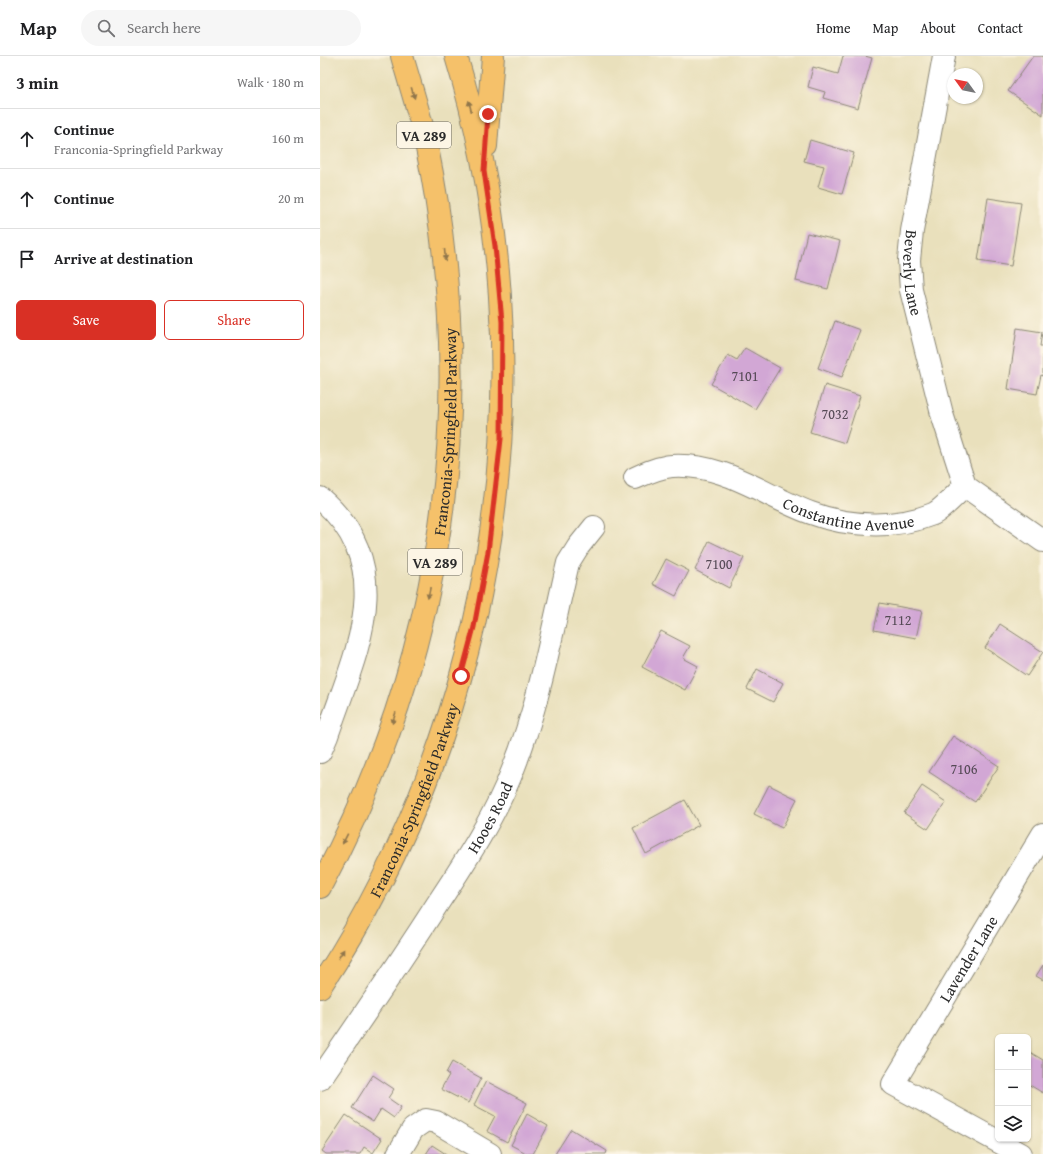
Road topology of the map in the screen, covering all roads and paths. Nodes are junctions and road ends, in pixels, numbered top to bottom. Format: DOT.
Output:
graph roads {
  1 [pos="402,56"];
  2 [pos="456,56"];
  3 [pos="493,56"];
  4 [pos="944,56"];
  5 [pos="484,171"];
  6 [pos="635,478"];
  7 [pos="965,486"];
  8 [pos="320,498"];
  9 [pos="594,527"];
  10 [pos="1043,541"];
  11 [pos="320,752"];
  12 [pos="1043,834"];
  13 [pos="320,887"];
  14 [pos="320,987"];
  15 [pos="320,1079"];
  16 [pos="398,1154"];
  17 [pos="490,1154"];
  18 [pos="1021,1154"];
  1 -- 13 [label="main road, Franconia-Springfield Parkway / VA 289, one-way"];
  5 -- 2 [label="main road, Franconia-Springfield Parkway / VA 289, one-way"];
  3 -- 5 [label="main road"];
  4 -- 7 [label="street, Beverly Lane"];
  14 -- 5 [label="main road, Franconia-Springfield Parkway / VA 289, one-way"];
  6 -- 7 [label="street, Constantine Avenue"];
  7 -- 10 [label="street"];
  8 -- 11 [label="street"];
  9 -- 15 [label="street, Hooes Road"];
  12 -- 18 [label="street, Lavender Lane"];
  16 -- 17 [label="street"];
}
